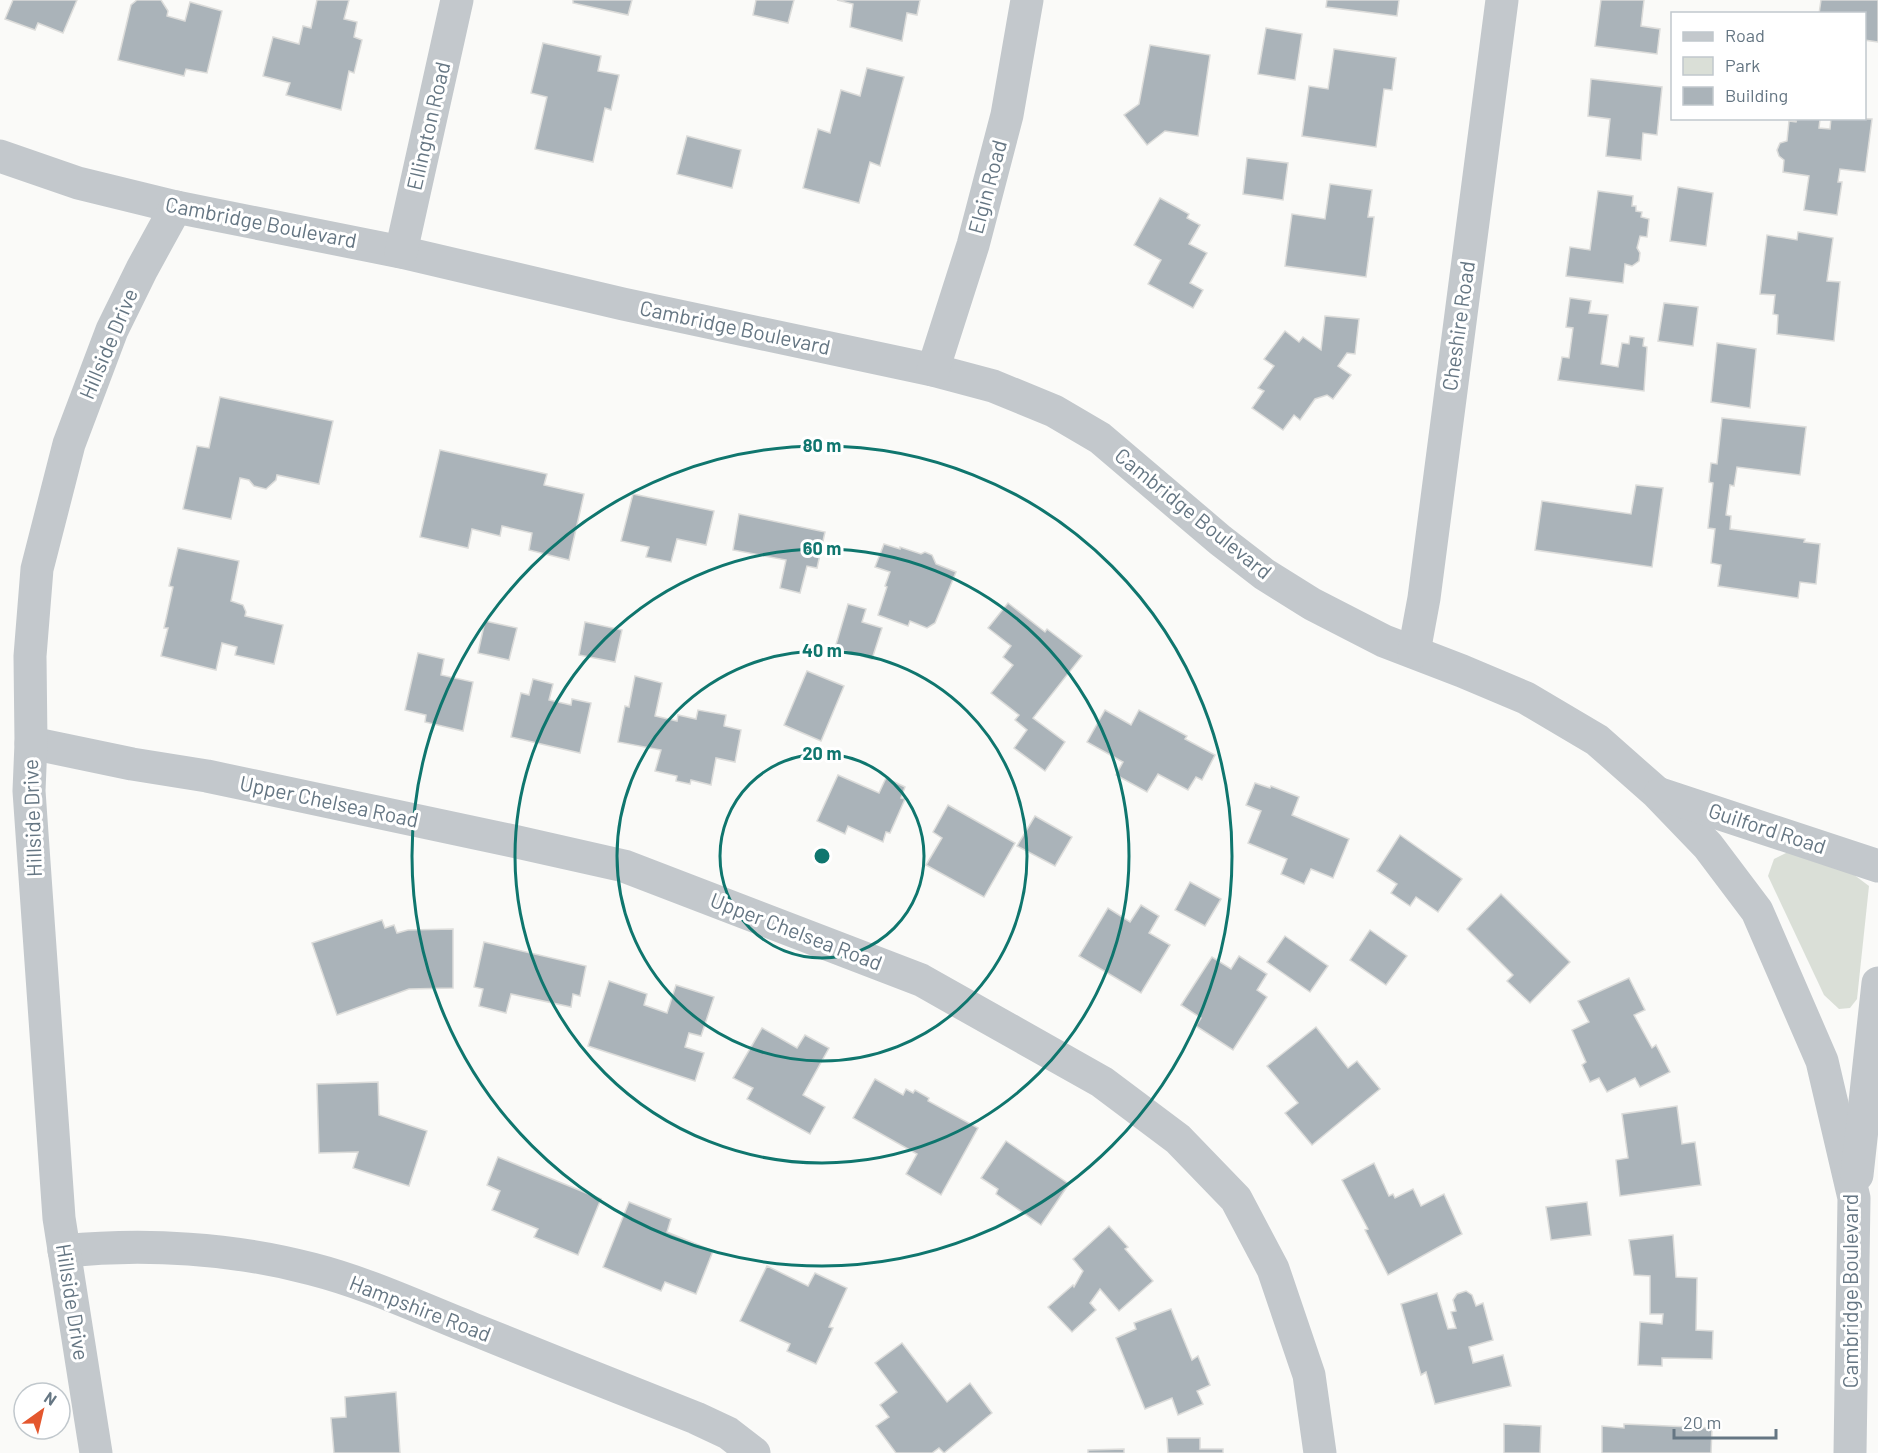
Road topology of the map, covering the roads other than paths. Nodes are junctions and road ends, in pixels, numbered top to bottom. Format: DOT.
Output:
graph roads {
  1 [pos="457,0"];
  2 [pos="1027,0"];
  3 [pos="1502,0"];
  4 [pos="0,156"];
  5 [pos="176,207"];
  6 [pos="401,252"];
  7 [pos="933,370"];
  8 [pos="1414,652"];
  9 [pos="31,743"];
  10 [pos="1656,792"];
  11 [pos="1878,866"];
  12 [pos="1878,983"];
  13 [pos="1854,1198"];
  14 [pos="64,1251"];
  15 [pos="96,1453"];
  16 [pos="754,1453"];
  17 [pos="1320,1453"];
  18 [pos="1850,1453"];
  1 -- 6 [label="street, Ellington Road"];
  2 -- 7 [label="street, Elgin Road"];
  3 -- 8 [label="street, Cheshire Road"];
  4 -- 5 [label="street, Cambridge Boulevard"];
  5 -- 6 [label="street, Cambridge Boulevard"];
  5 -- 9 [label="street, Hillside Drive"];
  6 -- 7 [label="street, Cambridge Boulevard"];
  7 -- 8 [label="street, Cambridge Boulevard"];
  8 -- 10 [label="street, Cambridge Boulevard"];
  9 -- 14 [label="street, Hillside Drive"];
  9 -- 17 [label="street, Upper Chelsea Road"];
  10 -- 11 [label="street, Guilford Road"];
  10 -- 13 [label="street, Cambridge Boulevard"];
  12 -- 13 [label="street"];
  13 -- 18 [label="street, Cambridge Boulevard"];
  14 -- 15 [label="street, Hillside Drive"];
  14 -- 16 [label="street, Hampshire Road"];
}
